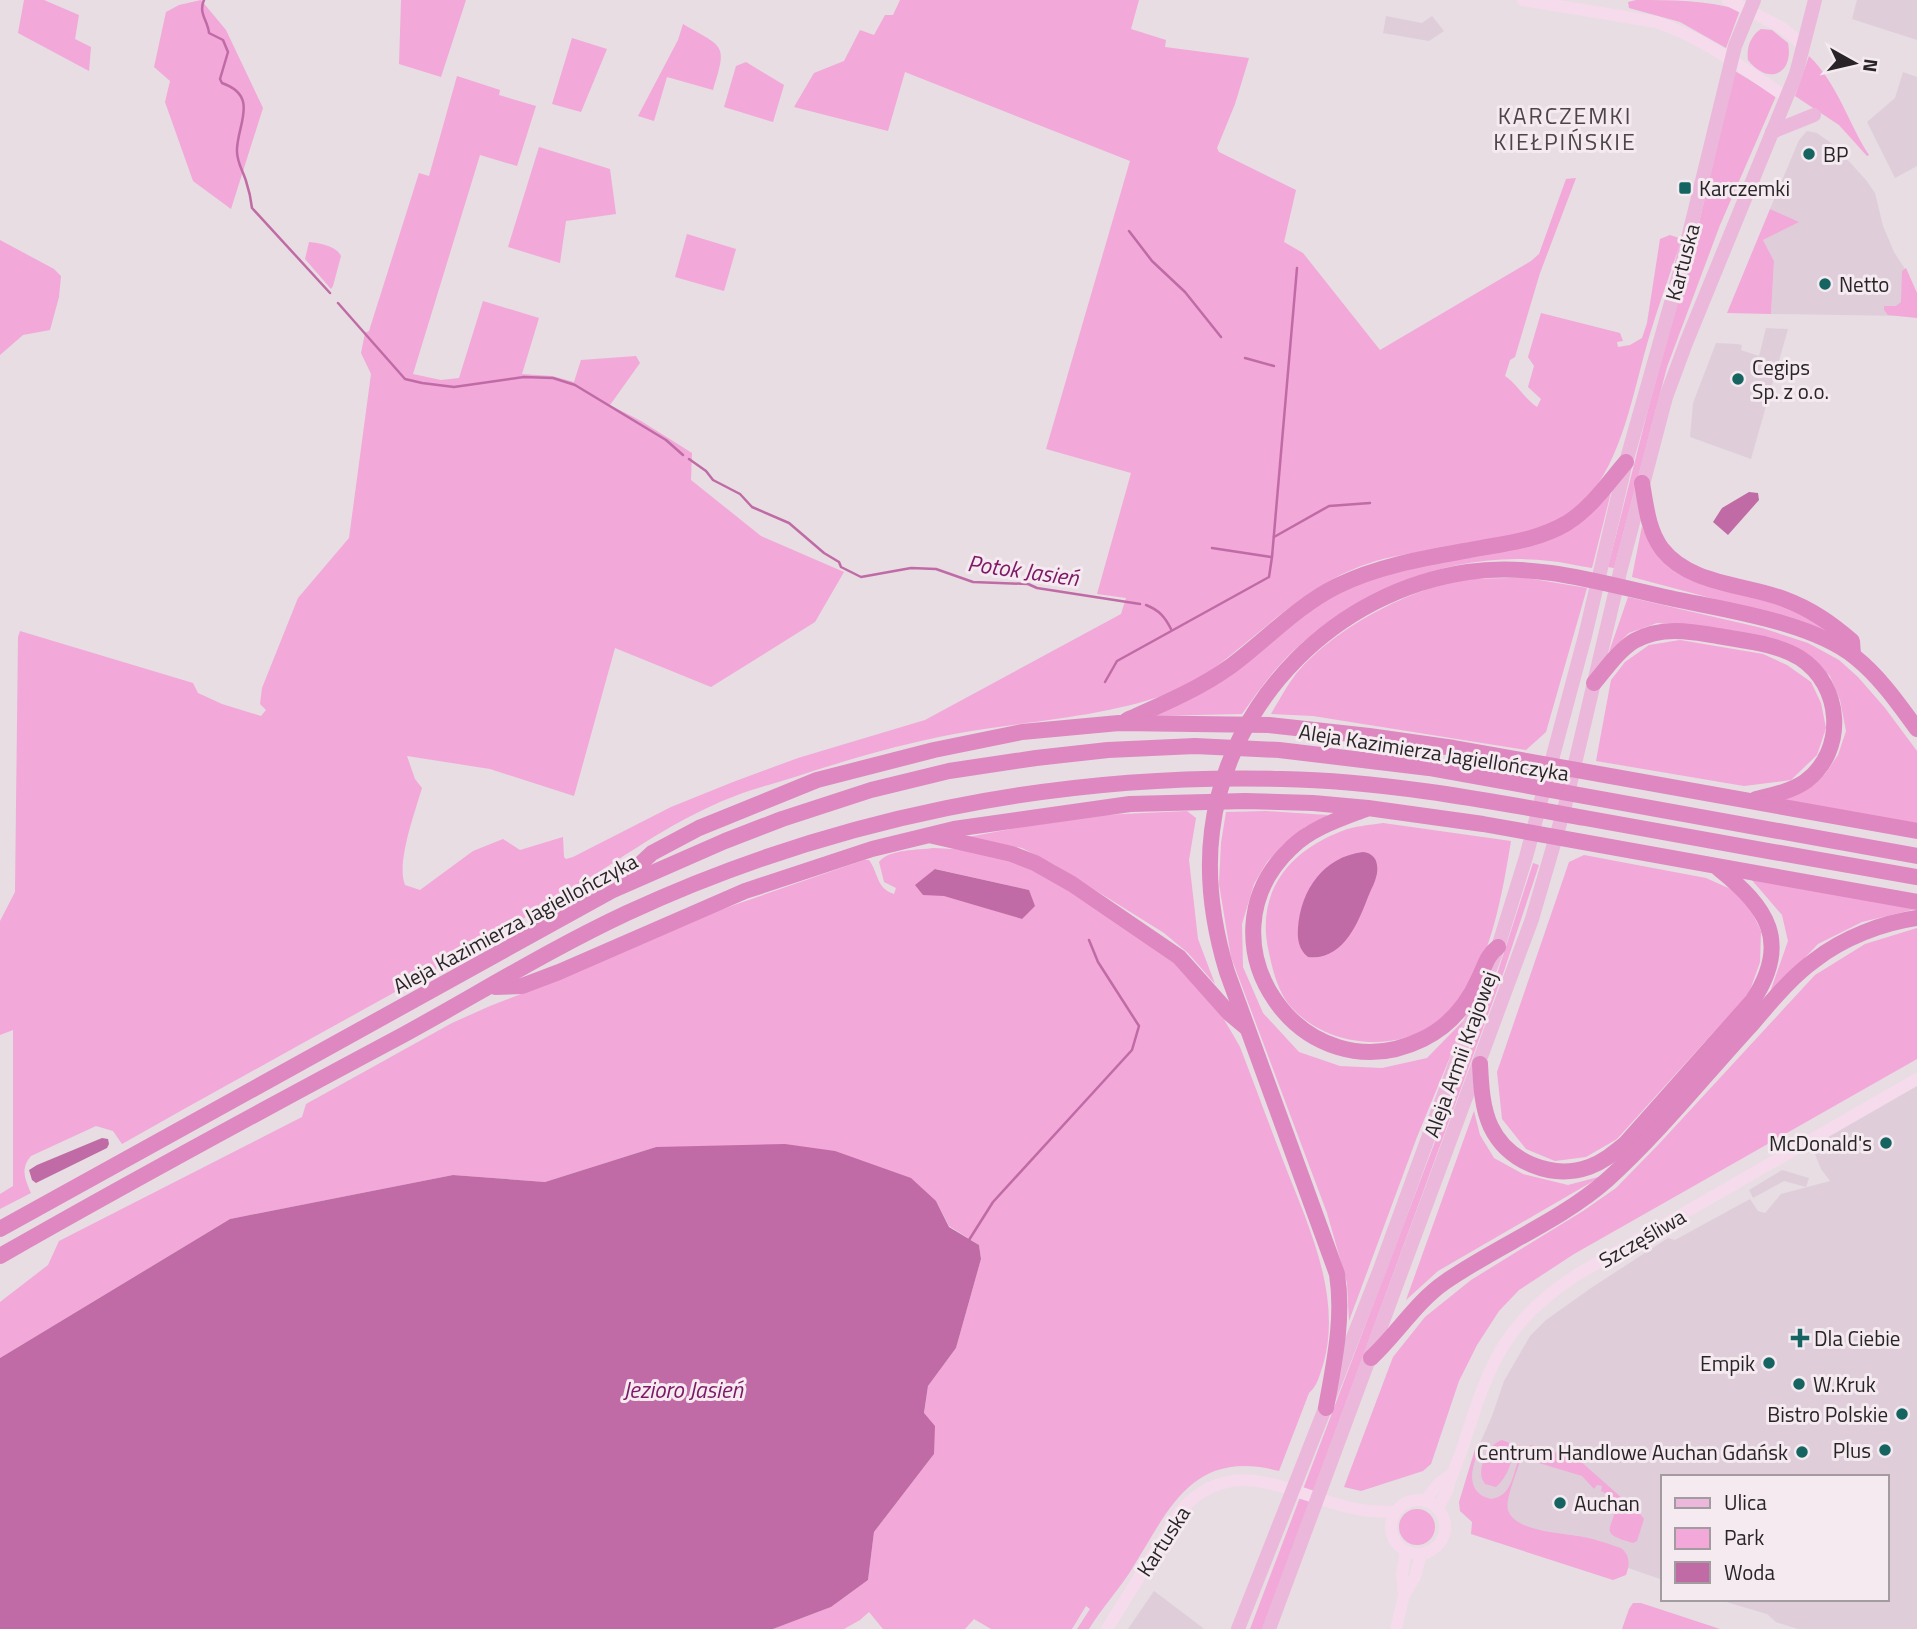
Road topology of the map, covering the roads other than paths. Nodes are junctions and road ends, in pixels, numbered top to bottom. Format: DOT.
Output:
graph roads {
  1 [pos="1523,0"];
  2 [pos="1577,0"];
  3 [pos="1728,0"];
  4 [pos="1815,0"];
  5 [pos="1560,4"];
  6 [pos="1752,5"];
  7 [pos="1803,45"];
  8 [pos="1732,61"];
  9 [pos="1786,97"];
  10 [pos="1814,115"];
  11 [pos="1772,132"];
  12 [pos="1626,462"];
  13 [pos="1642,483"];
  14 [pos="1853,655"];
  15 [pos="1594,683"];
  16 [pos="1119,723"];
  17 [pos="1917,729"];
  18 [pos="1750,801"];
  19 [pos="1368,808"];
  20 [pos="1917,831"];
  21 [pos="930,835"];
  22 [pos="1917,856"];
  23 [pos="1717,867"];
  24 [pos="1917,877"];
  25 [pos="611,891"];
  26 [pos="1917,902"];
  27 [pos="1917,918"];
  28 [pos="1499,947"];
  29 [pos="491,988"];
  30 [pos="1247,1028"];
  31 [pos="1480,1064"];
  32 [pos="1917,1079"];
  33 [pos="0,1229"];
  34 [pos="0,1256"];
  35 [pos="1371,1358"];
  36 [pos="1326,1408"];
  37 [pos="1452,1474"];
  38 [pos="1425,1500"];
  39 [pos="1356,1508"];
  40 [pos="1438,1508"];
  41 [pos="1395,1512"];
  42 [pos="1391,1526"];
  43 [pos="1406,1551"];
  44 [pos="1421,1554"];
  45 [pos="1404,1595"];
  46 [pos="1107,1629"];
  47 [pos="1238,1629"];
  48 [pos="1269,1629"];
  49 [pos="1396,1629"];
  1 -- 5 [label="street"];
  2 -- 5 [label="street"];
  3 -- 6 [label="street"];
  4 -- 7 [label="main road"];
  5 -- 8 [label="street"];
  6 -- 7 [label="street"];
  6 -- 8 [label="main road, Kartuska"];
  7 -- 9 [label="main road, Kartuska"];
  8 -- 9 [label="street"];
  8 -- 12 [label="main road, Kartuska"];
  9 -- 11 [label="main road, Kartuska"];
  10 -- 11 [label="main road"];
  11 -- 13 [label="main road, Kartuska"];
  12 -- 16 [label="highway"];
  12 -- 28 [label="main road, Aleja Armii Krajowej"];
  13 -- 14 [label="highway"];
  13 -- 15 [label="main road, Aleja Armii Krajowej"];
  14 -- 17 [label="highway"];
  14 -- 30 [label="highway"];
  15 -- 18 [label="highway"];
  15 -- 31 [label="main road, Aleja Armii Krajowej"];
  16 -- 18 [label="highway"];
  16 -- 25 [label="highway"];
  18 -- 20 [label="highway"];
  19 -- 21 [label="highway"];
  19 -- 23 [label="highway"];
  19 -- 28 [label="highway"];
  21 -- 29 [label="highway"];
  21 -- 30 [label="highway"];
  22 -- 25 [label="highway, Aleja Kazimierza Jagiellończyka"];
  23 -- 26 [label="highway"];
  23 -- 31 [label="highway"];
  24 -- 29 [label="highway, Aleja Kazimierza Jagiellończyka"];
  25 -- 33 [label="highway, Aleja Kazimierza Jagiellończyka"];
  27 -- 35 [label="highway"];
  28 -- 36 [label="main road, Aleja Armii Krajowej"];
  29 -- 34 [label="highway, Aleja Kazimierza Jagiellończyka"];
  30 -- 36 [label="highway"];
  31 -- 35 [label="main road, Aleja Armii Krajowej"];
  32 -- 37 [label="street, Szczęśliwa"];
  35 -- 48 [label="main road, Aleja Armii Krajowej"];
  36 -- 47 [label="main road, Aleja Armii Krajowej"];
  37 -- 38 [label="street, Szczęśliwa"];
  37 -- 40 [label="street, Szczęśliwa"];
  38 -- 40 [label="street"];
  38 -- 41 [label="street"];
  39 -- 41 [label="street, Kartuska"];
  39 -- 42 [label="street, Kartuska"];
  39 -- 46 [label="street, Kartuska"];
  40 -- 44 [label="street"];
  41 -- 42 [label="street"];
  42 -- 43 [label="street"];
  43 -- 44 [label="street"];
  43 -- 45 [label="street"];
  44 -- 45 [label="street"];
  45 -- 49 [label="street"];
}
